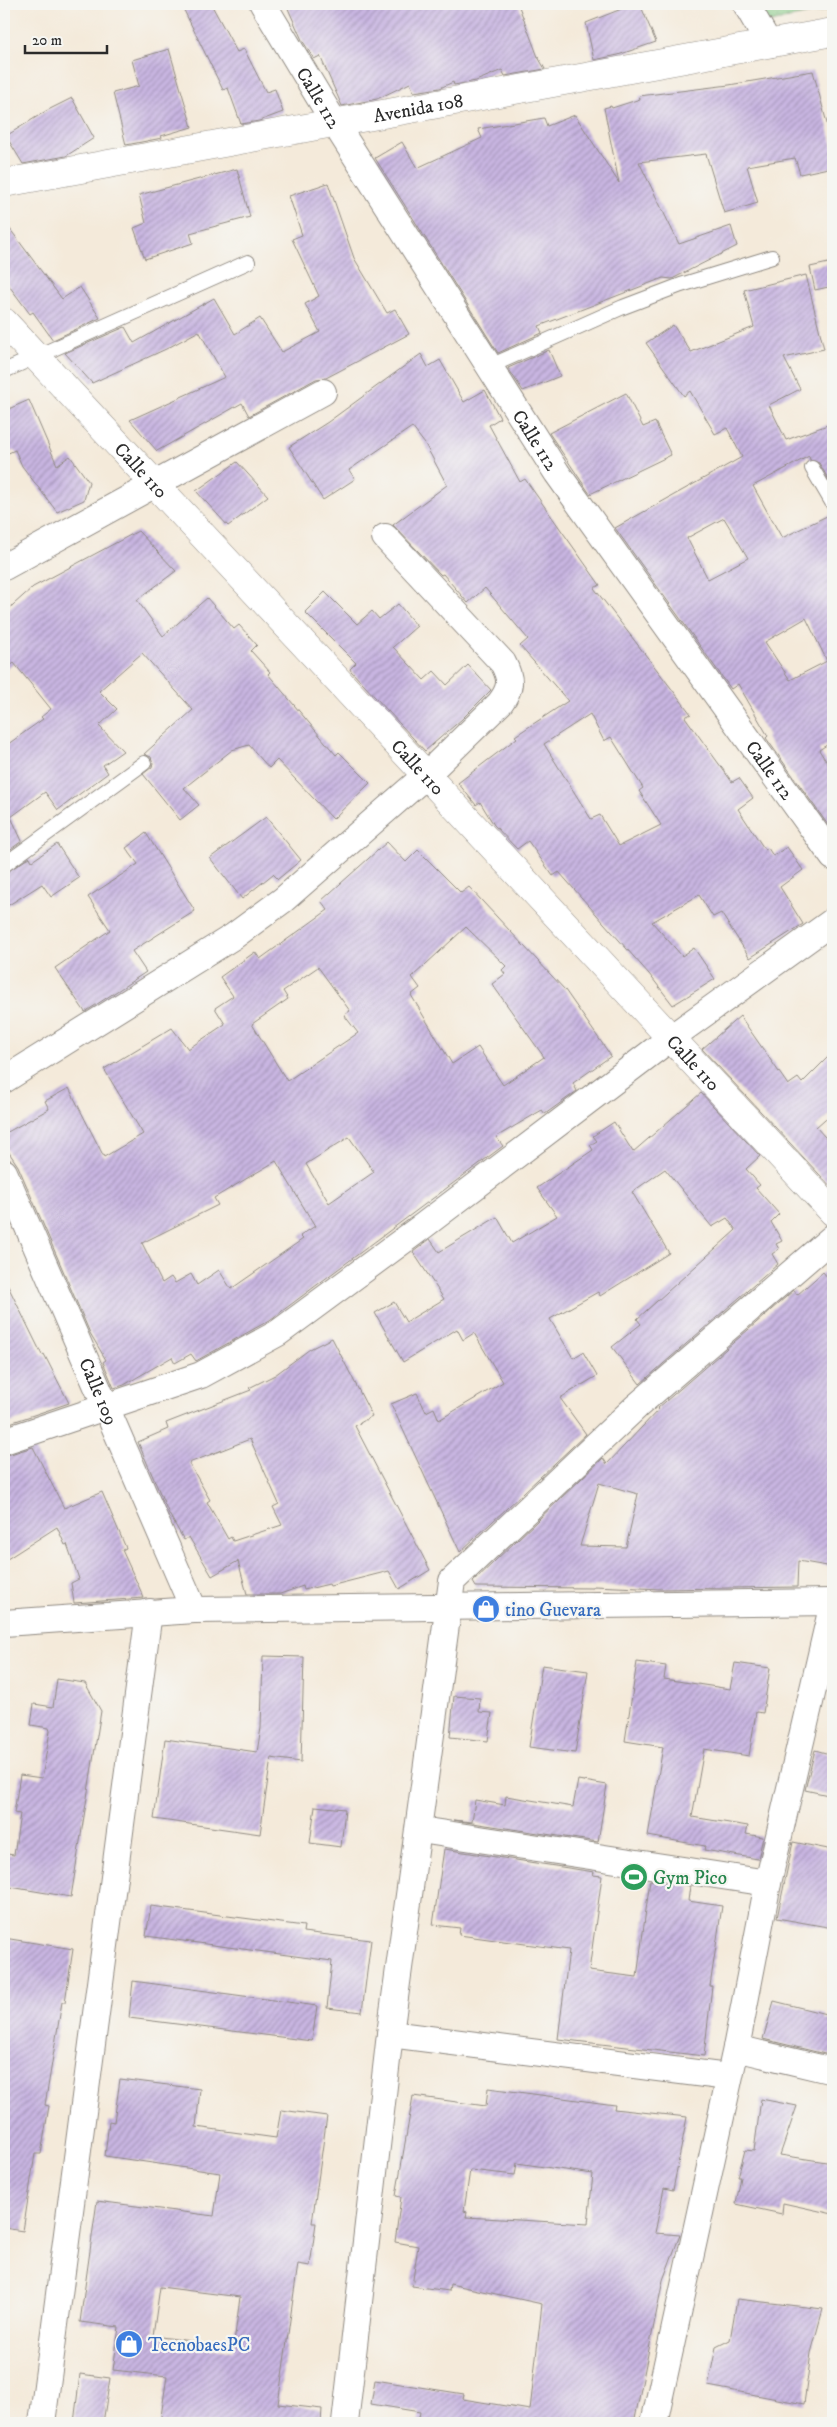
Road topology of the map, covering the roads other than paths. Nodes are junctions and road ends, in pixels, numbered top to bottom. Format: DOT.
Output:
graph roads {
  1 [pos="263,4"];
  2 [pos="746,4"];
  3 [pos="833,32"];
  4 [pos="769,44"];
  5 [pos="334,122"];
  6 [pos="4,183"];
  7 [pos="772,257"];
  8 [pos="248,262"];
  9 [pos="4,322"];
  10 [pos="37,358"];
  11 [pos="488,367"];
  12 [pos="4,371"];
  13 [pos="323,392"];
  14 [pos="812,468"];
  15 [pos="155,486"];
  16 [pos="833,504"];
  17 [pos="385,536"];
  18 [pos="4,567"];
  19 [pos="144,763"];
  20 [pos="426,776"];
  21 [pos="833,857"];
  22 [pos="4,865"];
  23 [pos="833,921"];
  24 [pos="672,1037"];
  25 [pos="4,1080"];
  26 [pos="4,1172"];
  27 [pos="833,1212"];
  28 [pos="833,1238"];
  29 [pos="108,1408"];
  30 [pos="4,1442"];
  31 [pos="833,1603"];
  32 [pos="448,1607"];
  33 [pos="194,1610"];
  34 [pos="149,1612"];
  35 [pos="4,1623"];
  36 [pos="420,1830"];
  37 [pos="768,1883"];
  38 [pos="390,2034"];
  39 [pos="736,2048"];
  40 [pos="833,2070"];
  41 [pos="728,2077"];
  42 [pos="42,2423"];
  43 [pos="345,2423"];
  44 [pos="654,2423"];
  1 -- 5 [label="street, Calle 112"];
  2 -- 4 [label="street"];
  3 -- 4 [label="street, Avenida 108"];
  4 -- 5 [label="street, Avenida 108"];
  5 -- 6 [label="street, Avenida 108"];
  5 -- 11 [label="street, Calle 112"];
  7 -- 11 [label="lane"];
  8 -- 10 [label="lane"];
  9 -- 10 [label="street, Calle 110"];
  10 -- 12 [label="lane"];
  10 -- 15 [label="street, Calle 110"];
  11 -- 21 [label="street, Calle 112"];
  13 -- 15 [label="street"];
  14 -- 16 [label="lane"];
  15 -- 18 [label="street"];
  15 -- 20 [label="street, Calle 110"];
  17 -- 20 [label="street"];
  19 -- 22 [label="lane"];
  20 -- 24 [label="street, Calle 110"];
  20 -- 25 [label="street"];
  23 -- 24 [label="street"];
  24 -- 27 [label="street, Calle 110"];
  24 -- 29 [label="street"];
  26 -- 29 [label="street, Calle 109"];
  28 -- 32 [label="street"];
  29 -- 30 [label="street"];
  29 -- 33 [label="street, Calle 109"];
  31 -- 32 [label="street"];
  31 -- 37 [label="street"];
  32 -- 33 [label="street"];
  32 -- 36 [label="street"];
  33 -- 34 [label="street"];
  34 -- 35 [label="street"];
  34 -- 42 [label="street"];
  36 -- 37 [label="street"];
  36 -- 38 [label="street"];
  37 -- 39 [label="street"];
  38 -- 41 [label="street"];
  38 -- 43 [label="street"];
  39 -- 40 [label="street"];
  39 -- 41 [label="street"];
  41 -- 44 [label="street"];
}
